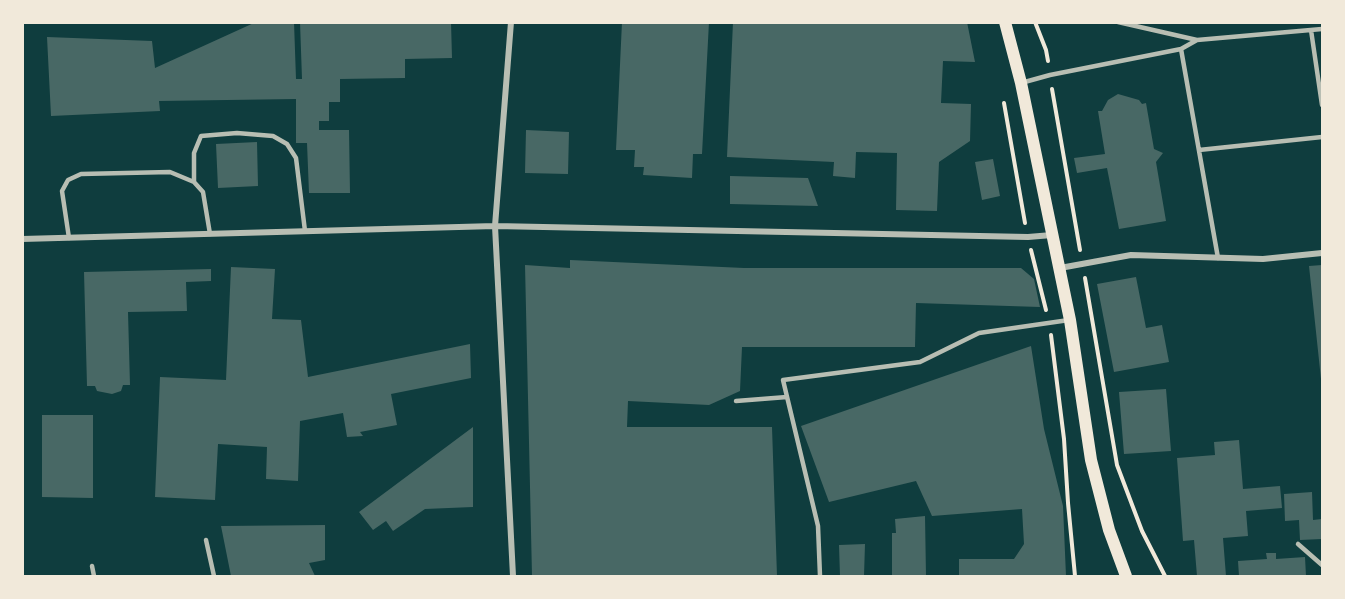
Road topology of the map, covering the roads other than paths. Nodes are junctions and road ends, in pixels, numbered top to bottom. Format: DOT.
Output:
graph roads {
  1 [pos="512,22"];
  2 [pos="1005,22"];
  3 [pos="1118,22"];
  4 [pos="1323,29"];
  5 [pos="1311,30"];
  6 [pos="1197,40"];
  7 [pos="1181,49"];
  8 [pos="1021,83"];
  9 [pos="1323,105"];
  10 [pos="1323,136"];
  11 [pos="1199,150"];
  12 [pos="194,182"];
  13 [pos="495,226"];
  14 [pos="305,231"];
  15 [pos="210,234"];
  16 [pos="1052,235"];
  17 [pos="69,238"];
  18 [pos="22,240"];
  19 [pos="1323,253"];
  20 [pos="1218,258"];
  21 [pos="1059,268"];
  22 [pos="1070,320"];
  23 [pos="787,397"];
  24 [pos="736,401"];
  25 [pos="206,540"];
  26 [pos="1298,544"];
  27 [pos="1323,565"];
  28 [pos="92,566"];
  29 [pos="94,576"];
  30 [pos="213,576"];
  31 [pos="513,576"];
  32 [pos="820,576"];
  33 [pos="1126,576"];
  1 -- 13 [label="street"];
  2 -- 8 [label="main road"];
  3 -- 6 [label="lane"];
  4 -- 5 [label="lane"];
  5 -- 6 [label="lane"];
  5 -- 9 [label="lane"];
  6 -- 7 [label="lane"];
  7 -- 8 [label="lane"];
  7 -- 11 [label="lane"];
  8 -- 16 [label="main road"];
  10 -- 11 [label="lane"];
  11 -- 20 [label="lane"];
  12 -- 14 [label="lane"];
  12 -- 15 [label="lane"];
  12 -- 17 [label="lane"];
  13 -- 14 [label="street"];
  13 -- 16 [label="street"];
  13 -- 31 [label="street"];
  14 -- 15 [label="street"];
  15 -- 17 [label="street"];
  16 -- 21 [label="main road"];
  17 -- 18 [label="street"];
  19 -- 20 [label="street"];
  20 -- 21 [label="street"];
  21 -- 22 [label="main road"];
  22 -- 23 [label="lane"];
  22 -- 33 [label="main road"];
  23 -- 24 [label="lane"];
  23 -- 32 [label="lane"];
  25 -- 30 [label="lane"];
  26 -- 27 [label="lane"];
  28 -- 29 [label="lane"];
}
